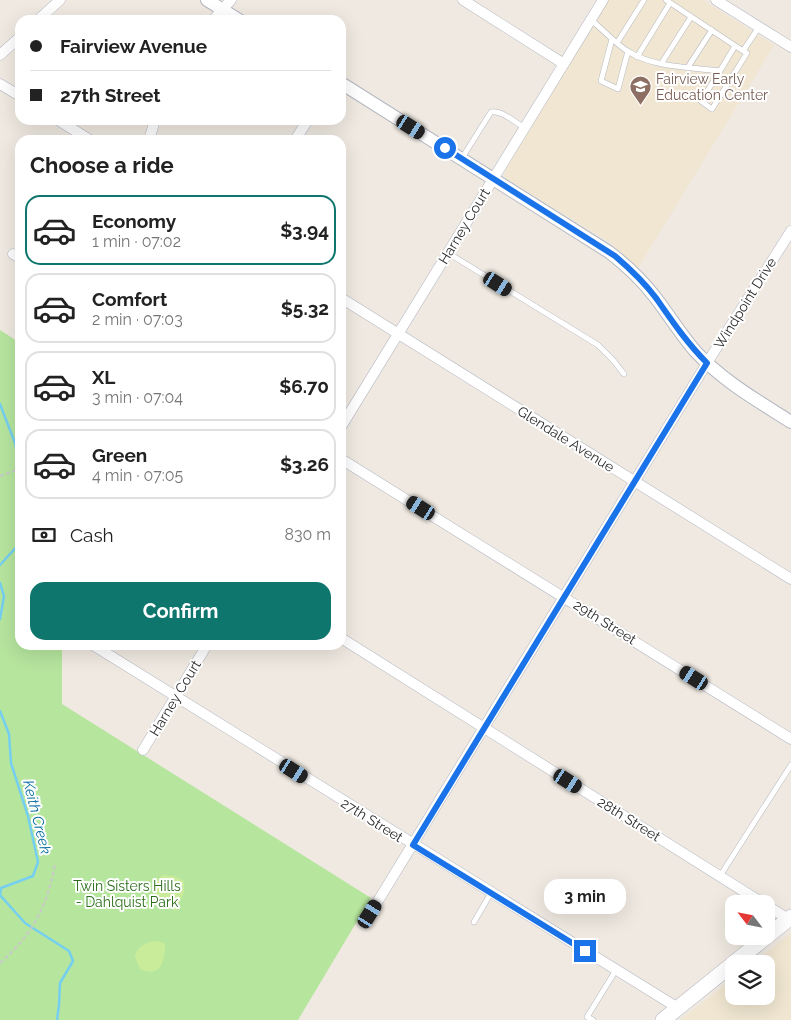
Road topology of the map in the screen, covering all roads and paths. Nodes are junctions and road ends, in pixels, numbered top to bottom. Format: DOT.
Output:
graph roads {
  1 [pos="60,0"];
  2 [pos="207,0"];
  3 [pos="231,0"];
  4 [pos="463,0"];
  5 [pos="603,0"];
  6 [pos="644,0"];
  7 [pos="716,0"];
  8 [pos="668,2"];
  9 [pos="222,10"];
  10 [pos="44,15"];
  11 [pos="218,15"];
  12 [pos="230,15"];
  13 [pos="691,17"];
  14 [pos="590,20"];
  15 [pos="759,27"];
  16 [pos="712,30"];
  17 [pos="612,39"];
  18 [pos="15,42"];
  19 [pos="617,43"];
  20 [pos="736,46"];
  21 [pos="791,47"];
  22 [pos="628,51"];
  23 [pos="744,51"];
  24 [pos="0,55"];
  25 [pos="638,57"];
  26 [pos="564,64"];
  27 [pos="661,64"];
  28 [pos="688,67"];
  29 [pos="720,71"];
  30 [pos="0,84"];
  31 [pos="346,87"];
  32 [pos="15,93"];
  33 [pos="66,125"];
  34 [pos="525,128"];
  35 [pos="82,135"];
  36 [pos="462,158"];
  37 [pos="494,178"];
  38 [pos="790,234"];
  39 [pos="448,253"];
  40 [pos="346,301"];
  41 [pos="398,334"];
  42 [pos="707,363"];
  43 [pos="624,374"];
  44 [pos="346,419"];
  45 [pos="791,422"];
  46 [pos="346,462"];
  47 [pos="15,471"];
  48 [pos="0,476"];
  49 [pos="634,482"];
  50 [pos="791,580"];
  51 [pos="564,597"];
  52 [pos="346,641"];
  53 [pos="102,650"];
  54 [pos="204,650"];
  55 [pos="176,697"];
  56 [pos="484,728"];
  57 [pos="791,739"];
  58 [pos="143,750"];
  59 [pos="791,765"];
  60 [pos="413,845"];
  61 [pos="55,864"];
  62 [pos="720,876"];
  63 [pos="491,893"];
  64 [pos="749,895"];
  65 [pos="775,911"];
  66 [pos="370,914"];
  67 [pos="790,919"];
  68 [pos="474,922"];
  69 [pos="0,963"];
  70 [pos="616,970"];
  71 [pos="678,1008"];
  72 [pos="593,1020"];
  73 [pos="663,1020"];
  1 -- 10 [label="street"];
  2 -- 9 [label="street"];
  3 -- 9 [label="street"];
  4 -- 26 [label="street"];
  5 -- 14 [label="street, Harney Court"];
  6 -- 19 [label="lane"];
  7 -- 15 [label="street"];
  8 -- 13 [label="lane"];
  8 -- 25 [label="lane"];
  9 -- 11 [label="street"];
  9 -- 12 [label="street"];
  13 -- 16 [label="lane"];
  13 -- 27 [label="lane"];
  14 -- 17 [label="lane"];
  14 -- 26 [label="street, Harney Court"];
  15 -- 21 [label="street"];
  15 -- 23 [label="lane"];
  16 -- 20 [label="lane"];
  16 -- 28 [label="lane"];
  17 -- 19 [label="lane"];
  17 -- 22 [label="lane"];
  18 -- 24 [label="street"];
  19 -- 22 [label="lane"];
  20 -- 23 [label="lane"];
  20 -- 29 [label="lane"];
  22 -- 25 [label="lane"];
  23 -- 29 [label="lane"];
  25 -- 27 [label="lane"];
  26 -- 34 [label="street, Harney Court"];
  27 -- 28 [label="lane"];
  28 -- 29 [label="lane"];
  30 -- 32 [label="street"];
  31 -- 36 [label="street"];
  33 -- 35 [label="street"];
  34 -- 36 [label="lane"];
  34 -- 37 [label="street, Harney Court"];
  36 -- 37 [label="street"];
  37 -- 39 [label="street, Harney Court"];
  37 -- 42 [label="street"];
  38 -- 42 [label="street, Windpoint Drive"];
  39 -- 41 [label="street, Harney Court"];
  39 -- 43 [label="lane"];
  40 -- 41 [label="street, Glendale Avenue"];
  41 -- 44 [label="street, Harney Court"];
  41 -- 49 [label="street, Glendale Avenue"];
  42 -- 45 [label="street"];
  42 -- 49 [label="street, Windpoint Drive"];
  46 -- 51 [label="street, 29th Street"];
  47 -- 48 [label="path"];
  49 -- 50 [label="street, Glendale Avenue"];
  49 -- 51 [label="street, Windpoint Drive"];
  51 -- 56 [label="street, Windpoint Drive"];
  51 -- 57 [label="street, 29th Street"];
  52 -- 56 [label="street, 28th Street"];
  53 -- 55 [label="street, 27th Street"];
  54 -- 55 [label="street, Harney Court"];
  55 -- 58 [label="street, Harney Court"];
  55 -- 60 [label="street, 27th Street"];
  56 -- 60 [label="street, Windpoint Drive"];
  56 -- 62 [label="street, 28th Street"];
  59 -- 62 [label="lane"];
  60 -- 63 [label="street, 27th Street"];
  60 -- 66 [label="street, Windpoint Drive"];
  61 -- 69 [label="path"];
  62 -- 64 [label="street, 28th Street"];
  63 -- 68 [label="lane"];
  63 -- 70 [label="street, 27th Street"];
  65 -- 67 [label="street, 28th Street"];
  67 -- 71 [label="main road"];
  70 -- 71 [label="street, 27th Street"];
  70 -- 72 [label="lane"];
  71 -- 73 [label="main road"];
}
